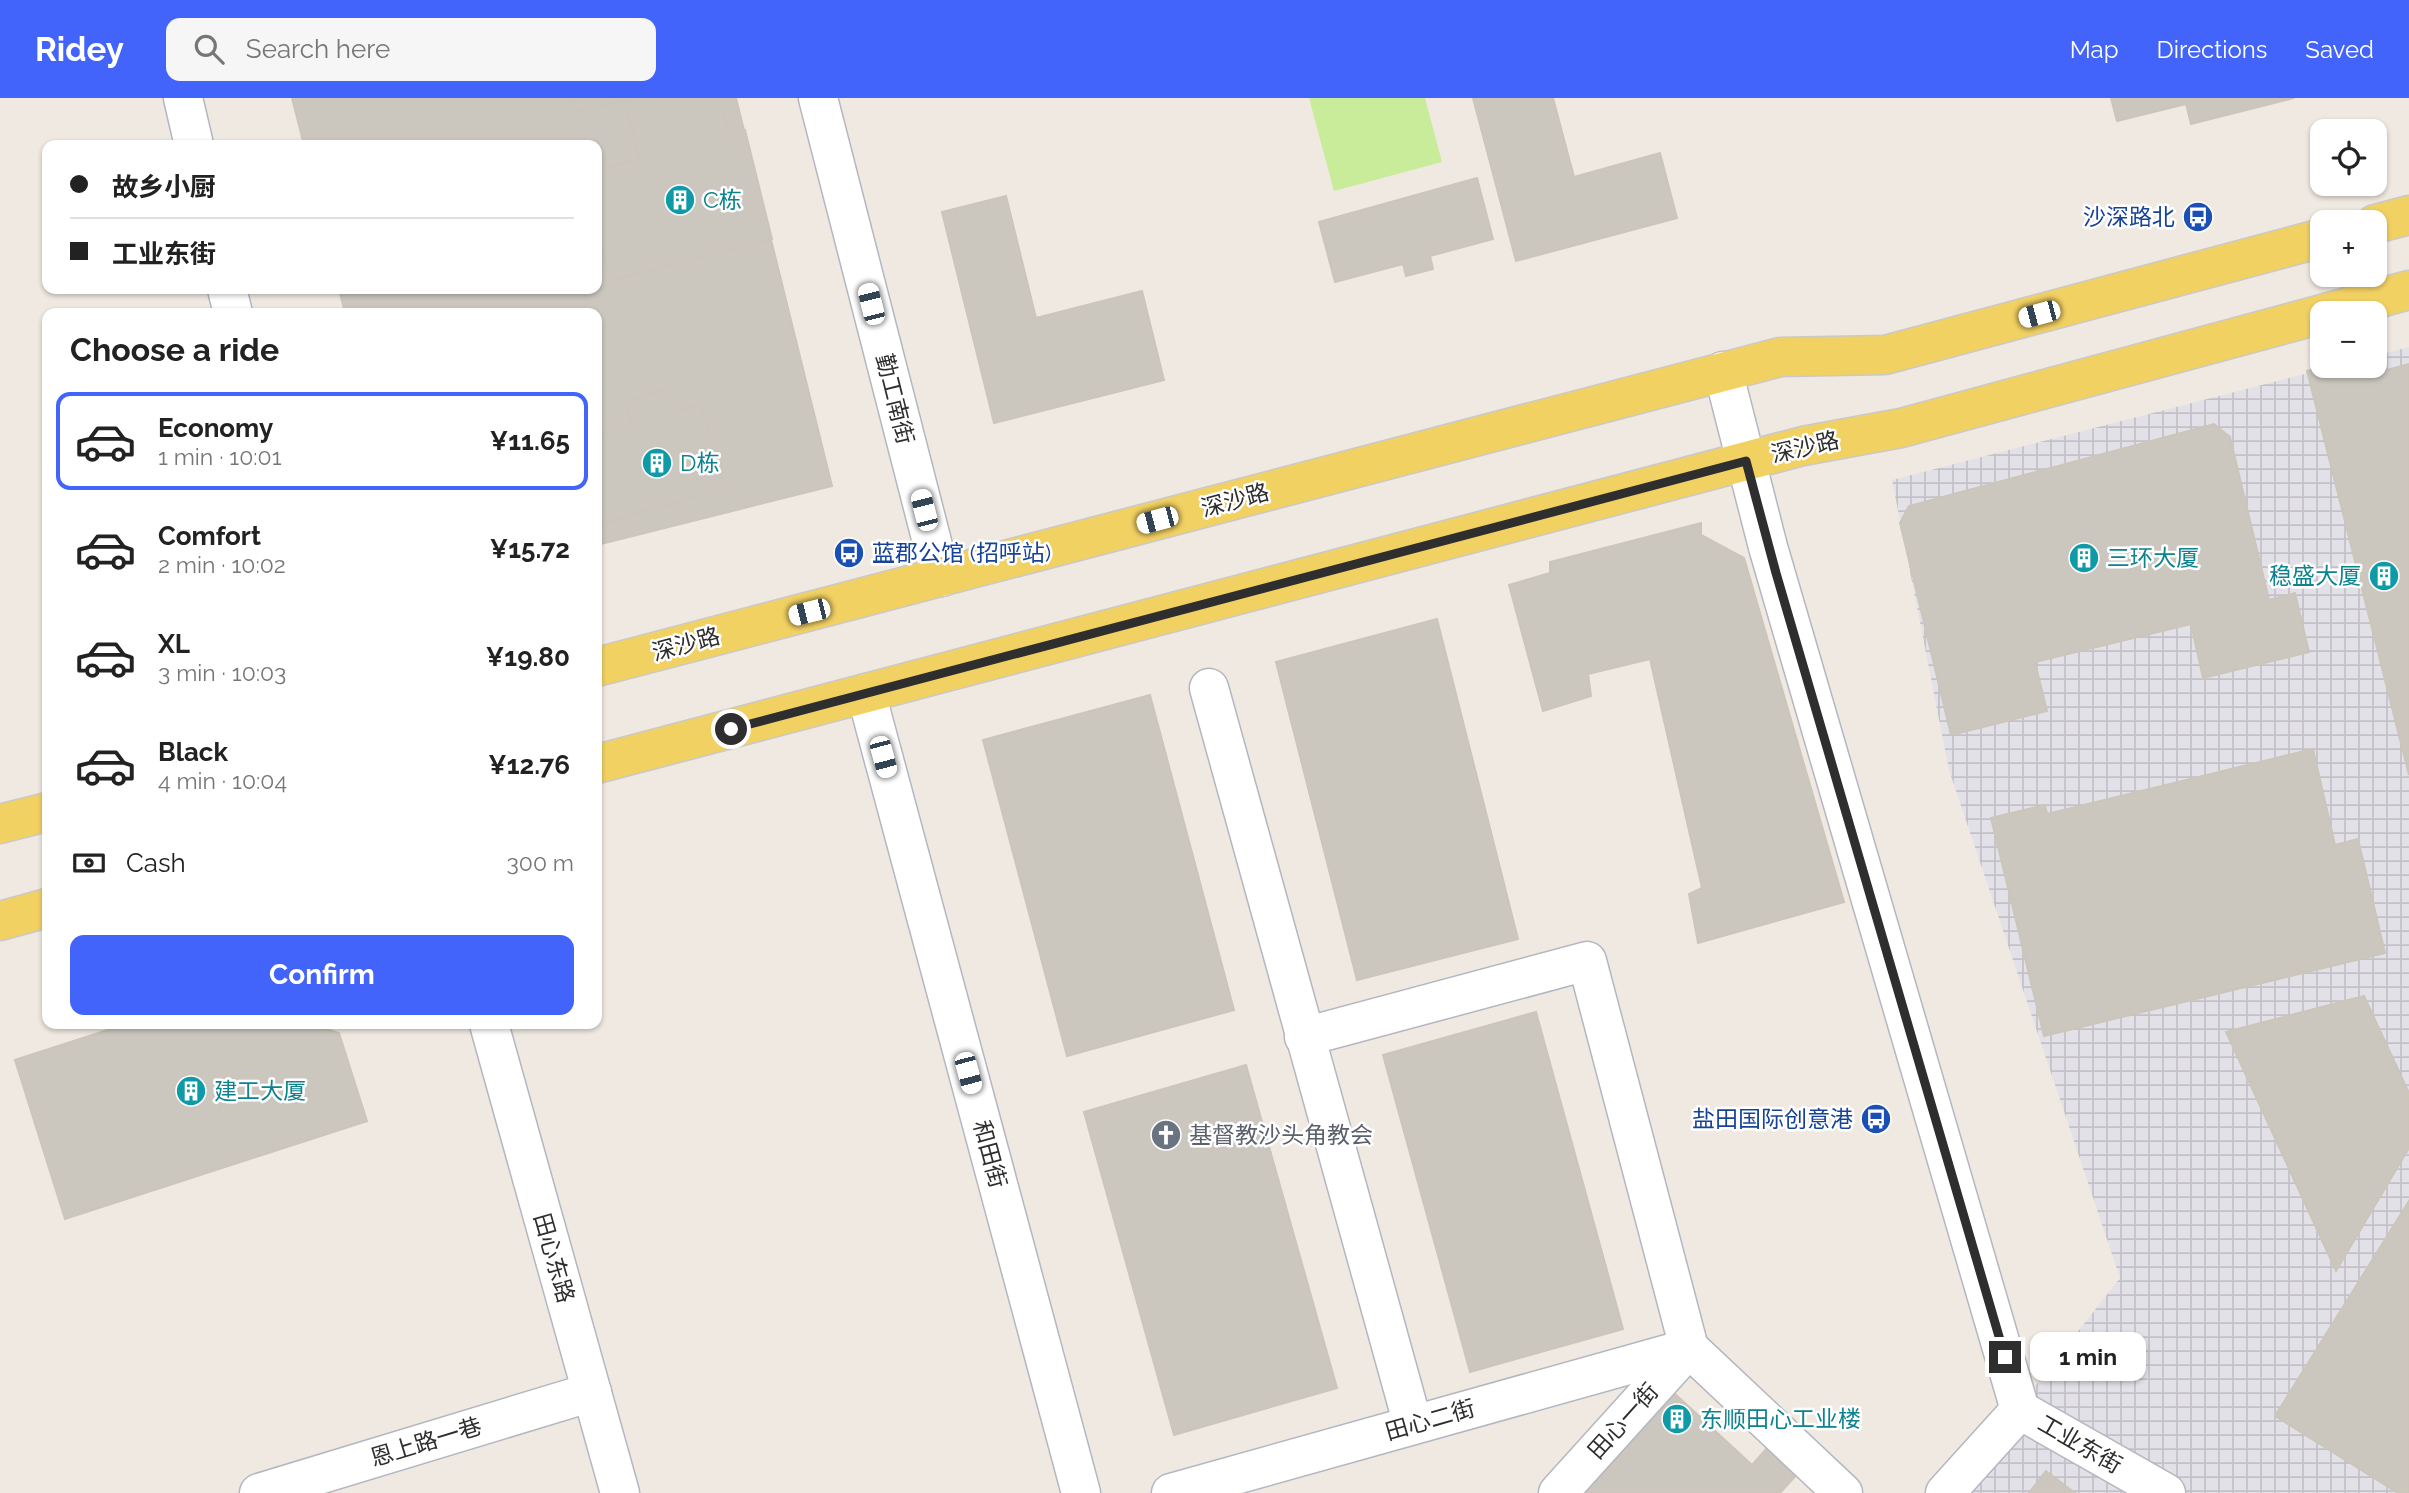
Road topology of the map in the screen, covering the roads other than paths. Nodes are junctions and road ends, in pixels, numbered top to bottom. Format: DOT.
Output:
graph roads {
  1 [pos="183,98"];
  2 [pos="818,98"];
  3 [pos="193,140"];
  4 [pos="2409,215"];
  5 [pos="2387,221"];
  6 [pos="2310,241"];
  7 [pos="2409,290"];
  8 [pos="2370,301"];
  9 [pos="2310,318"];
  10 [pos="1723,371"];
  11 [pos="1746,461"];
  12 [pos="941,577"];
  13 [pos="602,666"];
  14 [pos="1209,688"];
  15 [pos="866,693"];
  16 [pos="602,763"];
  17 [pos="42,813"];
  18 [pos="0,824"];
  19 [pos="42,909"];
  20 [pos="0,921"];
  21 [pos="490,1029"];
  22 [pos="1304,1037"];
  23 [pos="1689,1348"];
  24 [pos="592,1392"];
  25 [pos="2020,1410"];
  26 [pos="1413,1425"];
  27 [pos="260,1493"];
  28 [pos="620,1493"];
  29 [pos="1082,1493"];
  30 [pos="1171,1493"];
  31 [pos="1558,1493"];
  32 [pos="1843,1493"];
  33 [pos="1945,1493"];
  34 [pos="2166,1493"];
  1 -- 3 [label="street"];
  2 -- 12 [label="street, 勤工南街"];
  4 -- 5 [label="main road"];
  6 -- 10 [label="main road, 深沙路"];
  7 -- 8 [label="main road, 深沙路"];
  9 -- 11 [label="main road, 深沙路"];
  10 -- 11 [label="street, 工业东街"];
  10 -- 12 [label="main road, 深沙路"];
  11 -- 15 [label="main road, 深沙路"];
  11 -- 25 [label="street, 工业东街"];
  12 -- 13 [label="main road, 深沙路"];
  14 -- 22 [label="street"];
  15 -- 16 [label="main road, 深沙路"];
  15 -- 29 [label="street, 和田街"];
  17 -- 18 [label="main road"];
  19 -- 20 [label="main road"];
  21 -- 24 [label="street, 田心东路"];
  22 -- 23 [label="street"];
  22 -- 26 [label="street"];
  23 -- 26 [label="street, 田心二街"];
  23 -- 31 [label="street, 田心一街"];
  23 -- 32 [label="street"];
  24 -- 27 [label="street, 恩上路一巷"];
  24 -- 28 [label="street, 田心东路"];
  25 -- 33 [label="street"];
  25 -- 34 [label="street, 工业东街"];
  26 -- 30 [label="street, 田心二街"];
}
